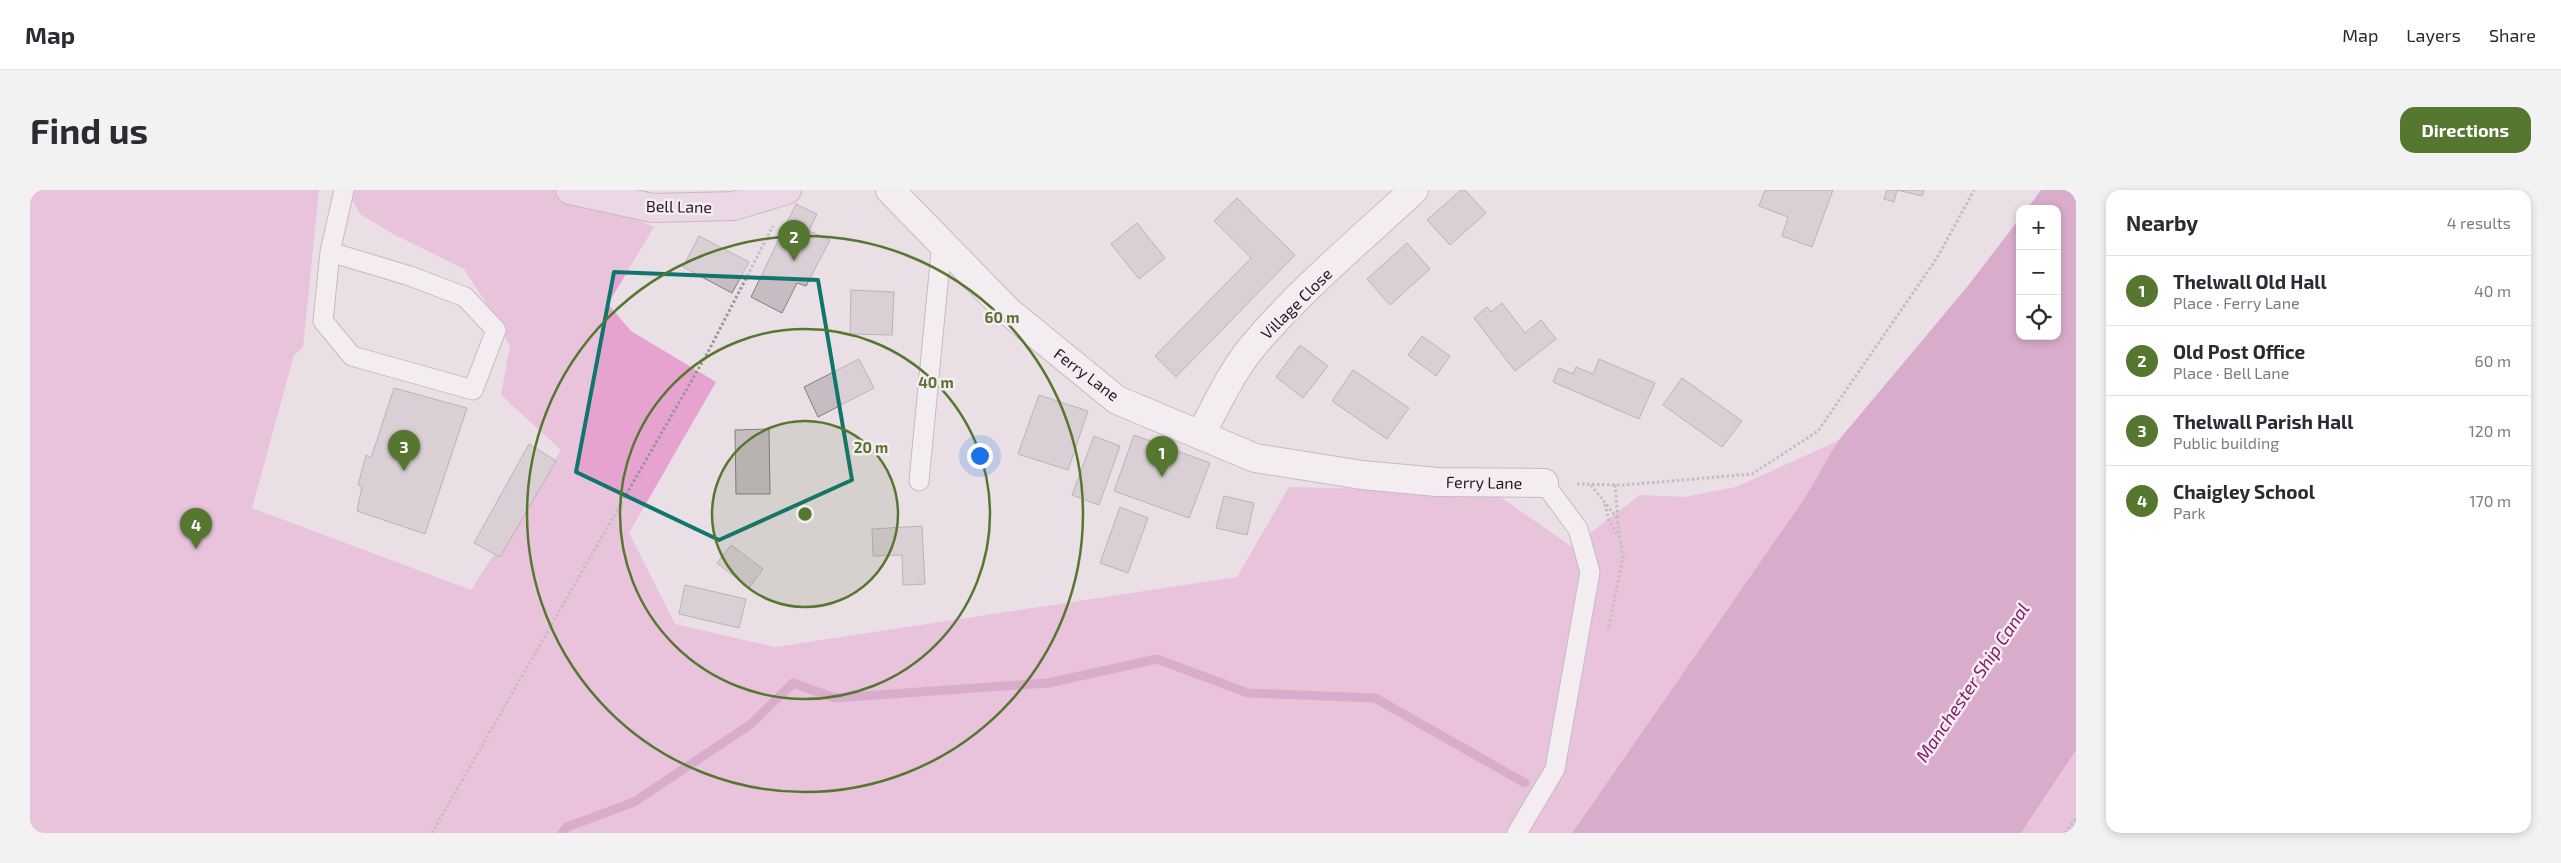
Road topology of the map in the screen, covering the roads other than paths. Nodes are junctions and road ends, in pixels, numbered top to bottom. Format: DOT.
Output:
graph roads {
  1 [pos="344,190"];
  2 [pos="570,190"];
  3 [pos="787,190"];
  4 [pos="890,190"];
  5 [pos="1414,190"];
  6 [pos="942,242"];
  7 [pos="330,252"];
  8 [pos="1200,435"];
  9 [pos="919,481"];
  10 [pos="1544,483"];
  11 [pos="1517,833"];
  1 -- 7 [label="lane"];
  2 -- 3 [label="main road, Bell Lane"];
  4 -- 6 [label="street, Ferry Lane"];
  5 -- 8 [label="street, Village Close"];
  6 -- 8 [label="street, Ferry Lane"];
  6 -- 9 [label="lane"];
  7 -- 7 [label="lane"];
  8 -- 10 [label="street, Ferry Lane"];
  10 -- 11 [label="lane"];
}
